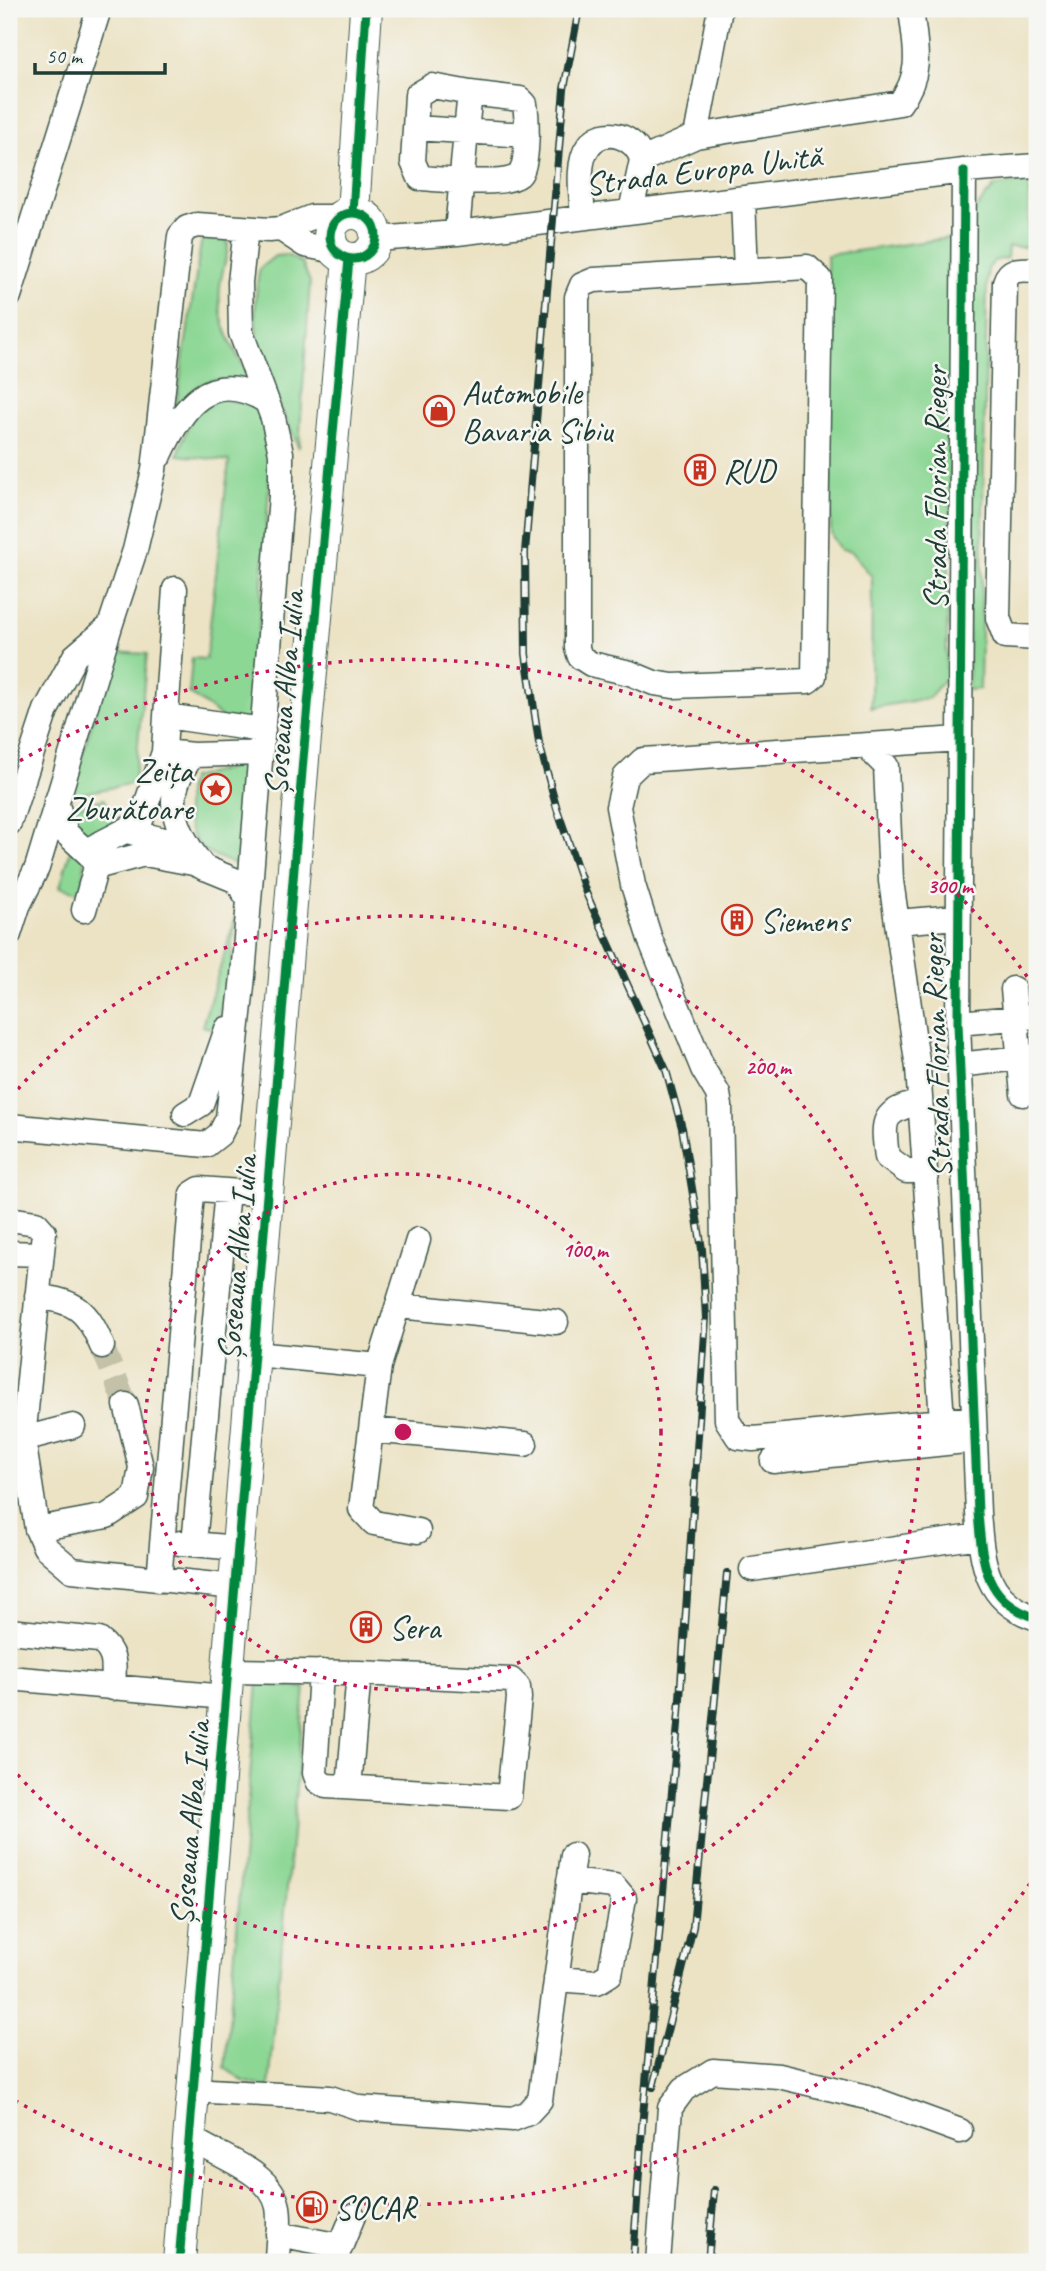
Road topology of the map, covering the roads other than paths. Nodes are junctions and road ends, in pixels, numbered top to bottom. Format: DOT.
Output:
graph roads {
  1 [pos="99,9"];
  2 [pos="366,9"];
  3 [pos="720,9"];
  4 [pos="911,9"];
  5 [pos="470,93"];
  6 [pos="415,128"];
  7 [pos="466,132"];
  8 [pos="527,135"];
  9 [pos="696,136"];
  10 [pos="642,160"];
  11 [pos="1037,166"];
  12 [pos="964,171"];
  13 [pos="461,181"];
  14 [pos="743,199"];
  15 [pos="631,211"];
  16 [pos="346,215"];
  17 [pos="583,217"];
  18 [pos="246,229"];
  19 [pos="281,229"];
  20 [pos="457,233"];
  21 [pos="376,239"];
  22 [pos="342,255"];
  23 [pos="1037,270"];
  24 [pos="746,271"];
  25 [pos="9,296"];
  26 [pos="266,401"];
  27 [pos="153,470"];
  28 [pos="175,589"];
  29 [pos="110,626"];
  30 [pos="1037,638"];
  31 [pos="166,716"];
  32 [pos="960,738"];
  33 [pos="261,741"];
  34 [pos="867,747"];
  35 [pos="164,752"];
  36 [pos="193,755"];
  37 [pos="56,802"];
  38 [pos="9,823"];
  39 [pos="127,831"];
  40 [pos="185,845"];
  41 [pos="91,859"];
  42 [pos="204,868"];
  43 [pos="248,900"];
  44 [pos="84,910"];
  45 [pos="957,917"];
  46 [pos="897,922"];
  47 [pos="9,934"];
  48 [pos="243,976"];
  49 [pos="1013,989"];
  50 [pos="1026,1017"];
  51 [pos="958,1023"];
  52 [pos="1028,1057"];
  53 [pos="959,1065"];
  54 [pos="1023,1094"];
  55 [pos="920,1102"];
  56 [pos="186,1114"];
  57 [pos="9,1126"];
  58 [pos="925,1171"];
  59 [pos="227,1191"];
  60 [pos="268,1194"];
  61 [pos="9,1219"];
  62 [pos="418,1240"];
  63 [pos="9,1253"];
  64 [pos="41,1254"];
  65 [pos="37,1296"];
  66 [pos="399,1306"];
  67 [pos="556,1322"];
  68 [pos="102,1346"];
  69 [pos="254,1354"];
  70 [pos="379,1366"];
  71 [pos="126,1405"];
  72 [pos="942,1420"];
  73 [pos="73,1426"];
  74 [pos="974,1429"];
  75 [pos="371,1430"];
  76 [pos="23,1439"];
  77 [pos="525,1444"];
  78 [pos="773,1461"];
  79 [pos="37,1529"];
  80 [pos="418,1531"];
  81 [pos="980,1536"];
  82 [pos="162,1542"];
  83 [pos="194,1544"];
  84 [pos="238,1548"];
  85 [pos="752,1569"];
  86 [pos="159,1580"];
  87 [pos="235,1587"];
  88 [pos="1037,1618"];
  89 [pos="9,1631"];
  90 [pos="321,1672"];
  91 [pos="359,1672"];
  92 [pos="9,1678"];
  93 [pos="227,1684"];
  94 [pos="113,1688"];
  95 [pos="349,1787"];
  96 [pos="573,1855"];
  97 [pos="569,1881"];
  98 [pos="556,1979"];
  99 [pos="193,2090"];
  100 [pos="960,2131"];
  101 [pos="189,2137"];
  102 [pos="353,2216"];
  103 [pos="278,2234"];
  104 [pos="337,2254"];
  105 [pos="179,2262"];
  106 [pos="277,2262"];
  107 [pos="658,2262"];
  1 -- 25 [label="street"];
  2 -- 16 [label="main road"];
  3 -- 9 [label="street"];
  4 -- 9 [label="street"];
  5 -- 6 [label="street"];
  5 -- 7 [label="street"];
  5 -- 8 [label="street"];
  6 -- 7 [label="street"];
  6 -- 13 [label="street"];
  7 -- 8 [label="street"];
  7 -- 13 [label="street"];
  8 -- 13 [label="street"];
  9 -- 10 [label="street"];
  10 -- 15 [label="street"];
  10 -- 17 [label="street"];
  11 -- 12 [label="street, Strada Europa Unită"];
  12 -- 14 [label="street, Strada Europa Unită"];
  12 -- 32 [label="street, Strada Florian Rieger"];
  13 -- 20 [label="street"];
  14 -- 15 [label="street, Strada Europa Unită"];
  14 -- 24 [label="street"];
  15 -- 17 [label="street, Strada Europa Unită"];
  16 -- 19 [label="street"];
  16 -- 21 [label="main road"];
  16 -- 22 [label="main road"];
  17 -- 20 [label="street, Strada Europa Unită"];
  18 -- 19 [label="street"];
  18 -- 26 [label="street"];
  18 -- 27 [label="street"];
  19 -- 22 [label="street"];
  20 -- 21 [label="street, Strada Europa Unită"];
  21 -- 22 [label="main road"];
  22 -- 60 [label="main road, Șoseaua Alba Iulia"];
  23 -- 30 [label="street"];
  24 -- 24 [label="street"];
  26 -- 27 [label="street"];
  26 -- 33 [label="street"];
  27 -- 29 [label="street"];
  28 -- 31 [label="street"];
  29 -- 37 [label="street"];
  29 -- 38 [label="street"];
  31 -- 33 [label="street"];
  31 -- 35 [label="street"];
  32 -- 34 [label="street"];
  32 -- 45 [label="street, Strada Florian Rieger"];
  33 -- 36 [label="street"];
  33 -- 43 [label="street"];
  34 -- 46 [label="street"];
  34 -- 72 [label="street"];
  35 -- 36 [label="street"];
  35 -- 39 [label="street"];
  36 -- 40 [label="street"];
  37 -- 41 [label="street"];
  37 -- 47 [label="street"];
  39 -- 40 [label="street"];
  39 -- 41 [label="street"];
  40 -- 42 [label="street"];
  41 -- 42 [label="street"];
  41 -- 44 [label="street"];
  42 -- 43 [label="street"];
  43 -- 48 [label="street"];
  45 -- 46 [label="street"];
  45 -- 51 [label="street, Strada Florian Rieger"];
  46 -- 55 [label="street"];
  48 -- 56 [label="street"];
  48 -- 57 [label="street"];
  49 -- 50 [label="street"];
  50 -- 51 [label="street"];
  50 -- 52 [label="street"];
  51 -- 53 [label="street, Strada Florian Rieger"];
  52 -- 53 [label="street"];
  52 -- 54 [label="street"];
  53 -- 74 [label="street, Strada Florian Rieger"];
  55 -- 58 [label="street"];
  55 -- 58 [label="street"];
  58 -- 72 [label="street"];
  59 -- 60 [label="street"];
  59 -- 82 [label="street"];
  59 -- 83 [label="street"];
  60 -- 69 [label="main road, Șoseaua Alba Iulia"];
  61 -- 64 [label="street"];
  62 -- 66 [label="street"];
  63 -- 64 [label="street"];
  64 -- 65 [label="street"];
  65 -- 68 [label="street"];
  65 -- 76 [label="street"];
  66 -- 67 [label="street"];
  66 -- 70 [label="street"];
  69 -- 70 [label="street"];
  69 -- 84 [label="main road, Șoseaua Alba Iulia"];
  70 -- 75 [label="street"];
  71 -- 79 [label="street"];
  72 -- 74 [label="street"];
  73 -- 76 [label="street"];
  74 -- 78 [label="street"];
  74 -- 81 [label="street, Strada Florian Rieger"];
  75 -- 77 [label="street"];
  75 -- 80 [label="street"];
  76 -- 79 [label="street"];
  79 -- 86 [label="street"];
  81 -- 85 [label="street"];
  81 -- 88 [label="street, Strada Florian Rieger"];
  82 -- 83 [label="street"];
  82 -- 86 [label="street"];
  83 -- 84 [label="street"];
  84 -- 87 [label="main road, Șoseaua Alba Iulia"];
  86 -- 87 [label="street"];
  87 -- 93 [label="main road, Șoseaua Alba Iulia"];
  89 -- 94 [label="street"];
  90 -- 91 [label="street"];
  90 -- 93 [label="street"];
  90 -- 95 [label="street"];
  91 -- 95 [label="street"];
  91 -- 95 [label="street"];
  92 -- 94 [label="street"];
  93 -- 94 [label="street"];
  93 -- 99 [label="main road, Șoseaua Alba Iulia"];
  96 -- 97 [label="street"];
  97 -- 98 [label="street"];
  97 -- 98 [label="street"];
  98 -- 99 [label="street"];
  99 -- 101 [label="main road, Șoseaua Alba Iulia"];
  100 -- 107 [label="street"];
  101 -- 103 [label="street"];
  101 -- 105 [label="main road, Șoseaua Alba Iulia"];
  102 -- 104 [label="street"];
  103 -- 104 [label="street"];
  103 -- 106 [label="street"];
}
